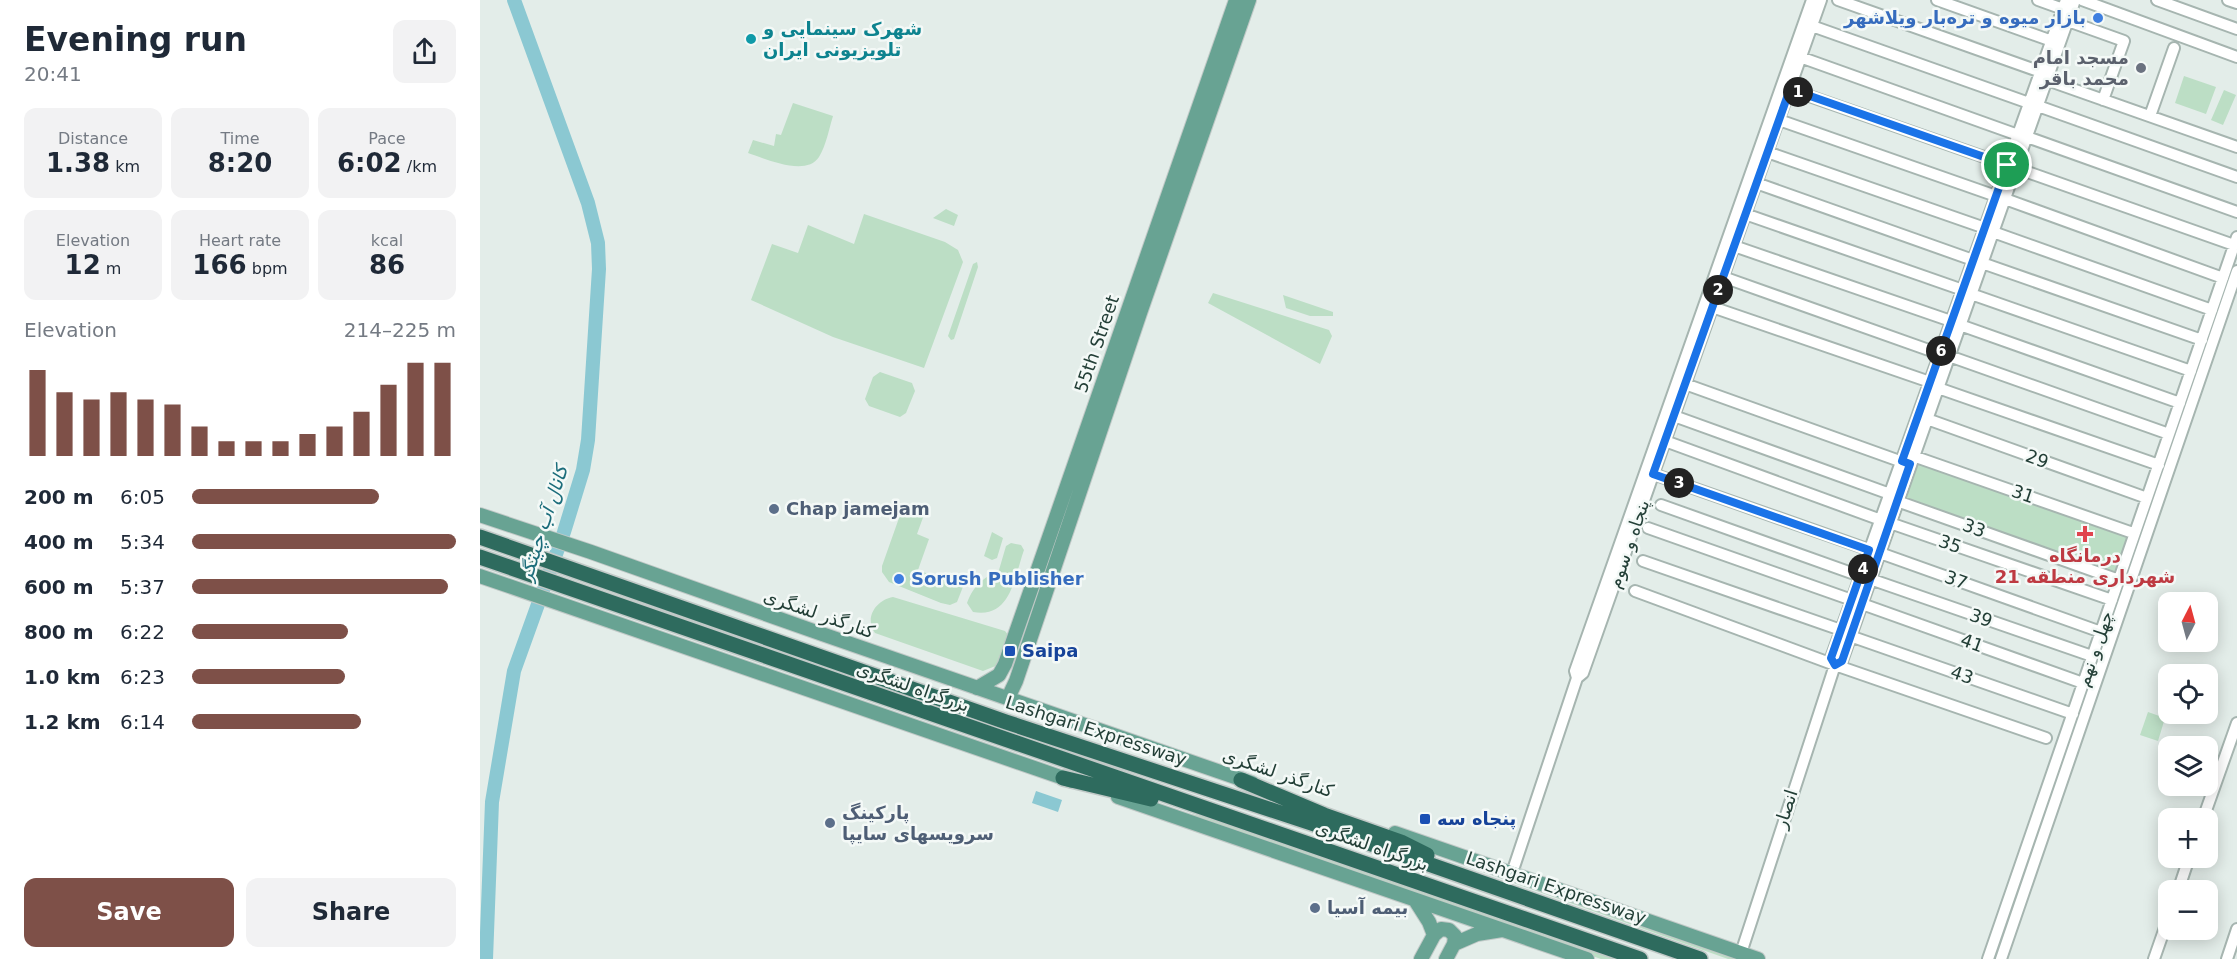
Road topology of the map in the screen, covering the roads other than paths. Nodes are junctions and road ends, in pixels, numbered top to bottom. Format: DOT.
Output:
graph roads {
  1 [pos="1236,0"];
  2 [pos="1249,0"];
  3 [pos="1812,0"];
  4 [pos="1821,0"];
  5 [pos="1838,0"];
  6 [pos="1937,0"];
  7 [pos="2038,0"];
  8 [pos="2075,0"];
  9 [pos="2082,0"];
  10 [pos="2157,0"];
  11 [pos="2228,0"];
  12 [pos="2237,3"];
  13 [pos="2065,4"];
  14 [pos="2068,21"];
  15 [pos="1812,26"];
  16 [pos="2237,28"];
  17 [pos="2052,41"];
  18 [pos="2174,48"];
  19 [pos="1800,57"];
  20 [pos="2237,57"];
  21 [pos="2044,76"];
  22 [pos="1790,89"];
  23 [pos="2103,100"];
  24 [pos="2034,105"];
  25 [pos="2150,116"];
  26 [pos="1779,120"];
  27 [pos="2023,136"];
  28 [pos="2237,147"];
  29 [pos="1767,152"];
  30 [pos="2012,166"];
  31 [pos="2237,177"];
  32 [pos="1756,183"];
  33 [pos="2001,198"];
  34 [pos="2237,212"];
  35 [pos="1745,214"];
  36 [pos="1989,230"];
  37 [pos="2236,241"];
  38 [pos="1734,246"];
  39 [pos="1978,261"];
  40 [pos="2237,271"];
  41 [pos="1723,277"];
  42 [pos="2223,278"];
  43 [pos="1967,292"];
  44 [pos="1712,307"];
  45 [pos="2212,310"];
  46 [pos="1134,311"];
  47 [pos="1956,323"];
  48 [pos="2202,340"];
  49 [pos="1945,355"];
  50 [pos="2191,371"];
  51 [pos="1685,384"];
  52 [pos="1934,385"];
  53 [pos="2180,403"];
  54 [pos="1674,416"];
  55 [pos="1927,419"];
  56 [pos="2169,434"];
  57 [pos="1665,441"];
  58 [pos="1908,460"];
  59 [pos="2158,465"];
  60 [pos="1653,474"];
  61 [pos="1893,497"];
  62 [pos="2147,498"];
  63 [pos="1661,505"];
  64 [pos="480,515"];
  65 [pos="1885,521"];
  66 [pos="1648,528"];
  67 [pos="480,531"];
  68 [pos="2133,533"];
  69 [pos="480,537"];
  70 [pos="1875,552"];
  71 [pos="530,553"];
  72 [pos="480,557"];
  73 [pos="1643,561"];
  74 [pos="480,576"];
  75 [pos="1865,578"];
  76 [pos="2119,580"];
  77 [pos="1635,591"];
  78 [pos="2112,600"];
  79 [pos="1857,602"];
  80 [pos="2101,632"];
  81 [pos="1846,633"];
  82 [pos="2092,656"];
  83 [pos="1835,665"];
  84 [pos="1002,670"];
  85 [pos="1018,676"];
  86 [pos="1577,678"];
  87 [pos="2083,683"];
  88 [pos="977,688"];
  89 [pos="1008,698"];
  90 [pos="2073,714"];
  91 [pos="2237,723"];
  92 [pos="2046,738"];
  93 [pos="1063,778"];
  94 [pos="1241,780"];
  95 [pos="2207,808"];
  96 [pos="1206,809"];
  97 [pos="1512,873"];
  98 [pos="1481,882"];
  99 [pos="1415,900"];
  100 [pos="2237,929"];
  101 [pos="1504,930"];
  102 [pos="1434,935"];
  103 [pos="2161,940"];
  104 [pos="1454,944"];
  105 [pos="1741,953"];
  106 [pos="1421,959"];
  107 [pos="1446,959"];
  108 [pos="1587,959"];
  109 [pos="1640,959"];
  110 [pos="1700,959"];
  111 [pos="1758,959"];
  112 [pos="1988,959"];
  113 [pos="2001,959"];
  114 [pos="2154,959"];
  115 [pos="2227,959"];
  1 -- 46 [label="main road, 55th Street"];
  2 -- 46 [label="main road, 55th Street"];
  3 -- 86 [label="street, پنجاه و سوم"];
  4 -- 15 [label="street, پنجاه و سوم"];
  5 -- 21 [label="street"];
  6 -- 17 [label="street"];
  7 -- 13 [label="street"];
  8 -- 14 [label="street, انصار"];
  9 -- 20 [label="street"];
  10 -- 16 [label="street"];
  11 -- 12 [label="street"];
  13 -- 17 [label="street, انصار"];
  14 -- 21 [label="street, انصار"];
  14 -- 23 [label="street"];
  15 -- 19 [label="street, پنجاه و سوم"];
  15 -- 24 [label="street"];
  17 -- 21 [label="street, انصار"];
  18 -- 25 [label="street"];
  19 -- 22 [label="street, پنجاه و سوم"];
  19 -- 27 [label="street"];
  21 -- 23 [label="street"];
  21 -- 24 [label="street, انصار"];
  22 -- 26 [label="street, پنجاه و سوم"];
  22 -- 30 [label="street"];
  23 -- 25 [label="street"];
  24 -- 27 [label="street, انصار"];
  24 -- 31 [label="street"];
  25 -- 28 [label="street"];
  26 -- 29 [label="street, پنجاه و سوم"];
  26 -- 33 [label="street"];
  27 -- 30 [label="street, انصار"];
  27 -- 34 [label="street"];
  29 -- 32 [label="street, پنجاه و سوم"];
  29 -- 36 [label="street"];
  30 -- 33 [label="street, انصار"];
  30 -- 37 [label="street"];
  32 -- 35 [label="street, پنجاه و سوم"];
  32 -- 39 [label="street"];
  33 -- 36 [label="street, انصار"];
  33 -- 42 [label="street"];
  35 -- 38 [label="street, پنجاه و سوم"];
  35 -- 43 [label="street"];
  36 -- 39 [label="street, انصار"];
  36 -- 45 [label="street"];
  37 -- 42 [label="street, چهل و نهم"];
  38 -- 41 [label="street, پنجاه و سوم"];
  38 -- 47 [label="street"];
  39 -- 43 [label="street, انصار"];
  39 -- 48 [label="street"];
  40 -- 113 [label="street, چهل و نهم"];
  41 -- 44 [label="street, پنجاه و سوم"];
  41 -- 49 [label="street"];
  42 -- 45 [label="street, چهل و نهم"];
  43 -- 47 [label="street, انصار"];
  43 -- 50 [label="street"];
  44 -- 51 [label="street, پنجاه و سوم"];
  44 -- 52 [label="street"];
  45 -- 48 [label="street, چهل و نهم"];
  46 -- 84 [label="main road, 55th Street"];
  46 -- 85 [label="main road, 55th Street"];
  47 -- 49 [label="street, انصار"];
  47 -- 53 [label="street"];
  48 -- 50 [label="street, چهل و نهم"];
  49 -- 52 [label="street, انصار"];
  49 -- 56 [label="street"];
  50 -- 53 [label="street, چهل و نهم"];
  51 -- 54 [label="street, پنجاه و سوم"];
  51 -- 58 [label="street, 31"];
  52 -- 55 [label="street, انصار"];
  52 -- 58 [label="street, انصار"];
  52 -- 59 [label="street"];
  53 -- 56 [label="street, چهل و نهم"];
  54 -- 57 [label="street, پنجاه و سوم"];
  54 -- 61 [label="street, 33"];
  55 -- 58 [label="street, انصار"];
  55 -- 62 [label="street, 29"];
  56 -- 59 [label="street, چهل و نهم"];
  57 -- 60 [label="street, پنجاه و سوم"];
  57 -- 65 [label="street, 35"];
  58 -- 61 [label="street, انصار"];
  58 -- 68 [label="street, 31"];
  59 -- 62 [label="street, چهل و نهم"];
  60 -- 70 [label="street, 37"];
  60 -- 86 [label="street, پنجاه و سوم"];
  61 -- 65 [label="street, انصار"];
  61 -- 76 [label="street, 33"];
  62 -- 68 [label="street, چهل و نهم"];
  63 -- 75 [label="street, 39"];
  64 -- 88 [label="main road, کنارگذر لشگری"];
  65 -- 70 [label="street, انصار"];
  65 -- 78 [label="street, 35"];
  66 -- 79 [label="street, 41"];
  67 -- 71 [label="highway"];
  68 -- 76 [label="street, چهل و نهم"];
  69 -- 71 [label="highway, Lashgari Expressway"];
  70 -- 75 [label="street, انصار"];
  70 -- 80 [label="street, 37"];
  71 -- 98 [label="highway, Lashgari Expressway"];
  72 -- 96 [label="highway, بزرگراه لشگری"];
  73 -- 81 [label="street, 43"];
  74 -- 93 [label="main road"];
  75 -- 79 [label="street, انصار"];
  75 -- 82 [label="street, 39"];
  76 -- 78 [label="street, چهل و نهم"];
  77 -- 83 [label="street"];
  78 -- 80 [label="street, چهل و نهم"];
  79 -- 81 [label="street, انصار"];
  79 -- 87 [label="street, 41"];
  80 -- 82 [label="street, چهل و نهم"];
  81 -- 83 [label="street, انصار"];
  81 -- 90 [label="street, 43"];
  82 -- 87 [label="street, چهل و نهم"];
  83 -- 92 [label="street"];
  83 -- 105 [label="street, انصار"];
  84 -- 85 [label="main road"];
  84 -- 88 [label="main road"];
  85 -- 89 [label="main road, 55th Street"];
  86 -- 97 [label="street, پنجاه و سوم"];
  87 -- 90 [label="street, چهل و نهم"];
  88 -- 89 [label="main road, کنارگذر لشگری"];
  89 -- 94 [label="main road, کنارگذر لشگری"];
  90 -- 112 [label="street, چهل و نهم"];
  91 -- 95 [label="street"];
  93 -- 96 [label="highway"];
  93 -- 99 [label="main road"];
  94 -- 97 [label="main road, کنارگذر لشگری"];
  94 -- 98 [label="highway"];
  96 -- 109 [label="highway, بزرگراه لشگری"];
  97 -- 105 [label="main road, کنارگذر لشگری"];
  98 -- 110 [label="highway, Lashgari Expressway"];
  99 -- 101 [label="main road"];
  99 -- 102 [label="main road"];
  100 -- 115 [label="street"];
  101 -- 104 [label="main road"];
  101 -- 108 [label="main road"];
  102 -- 104 [label="main road"];
  102 -- 106 [label="main road"];
  103 -- 114 [label="street"];
  104 -- 107 [label="main road"];
  105 -- 111 [label="main road, کنارگذر لشگری"];
}
